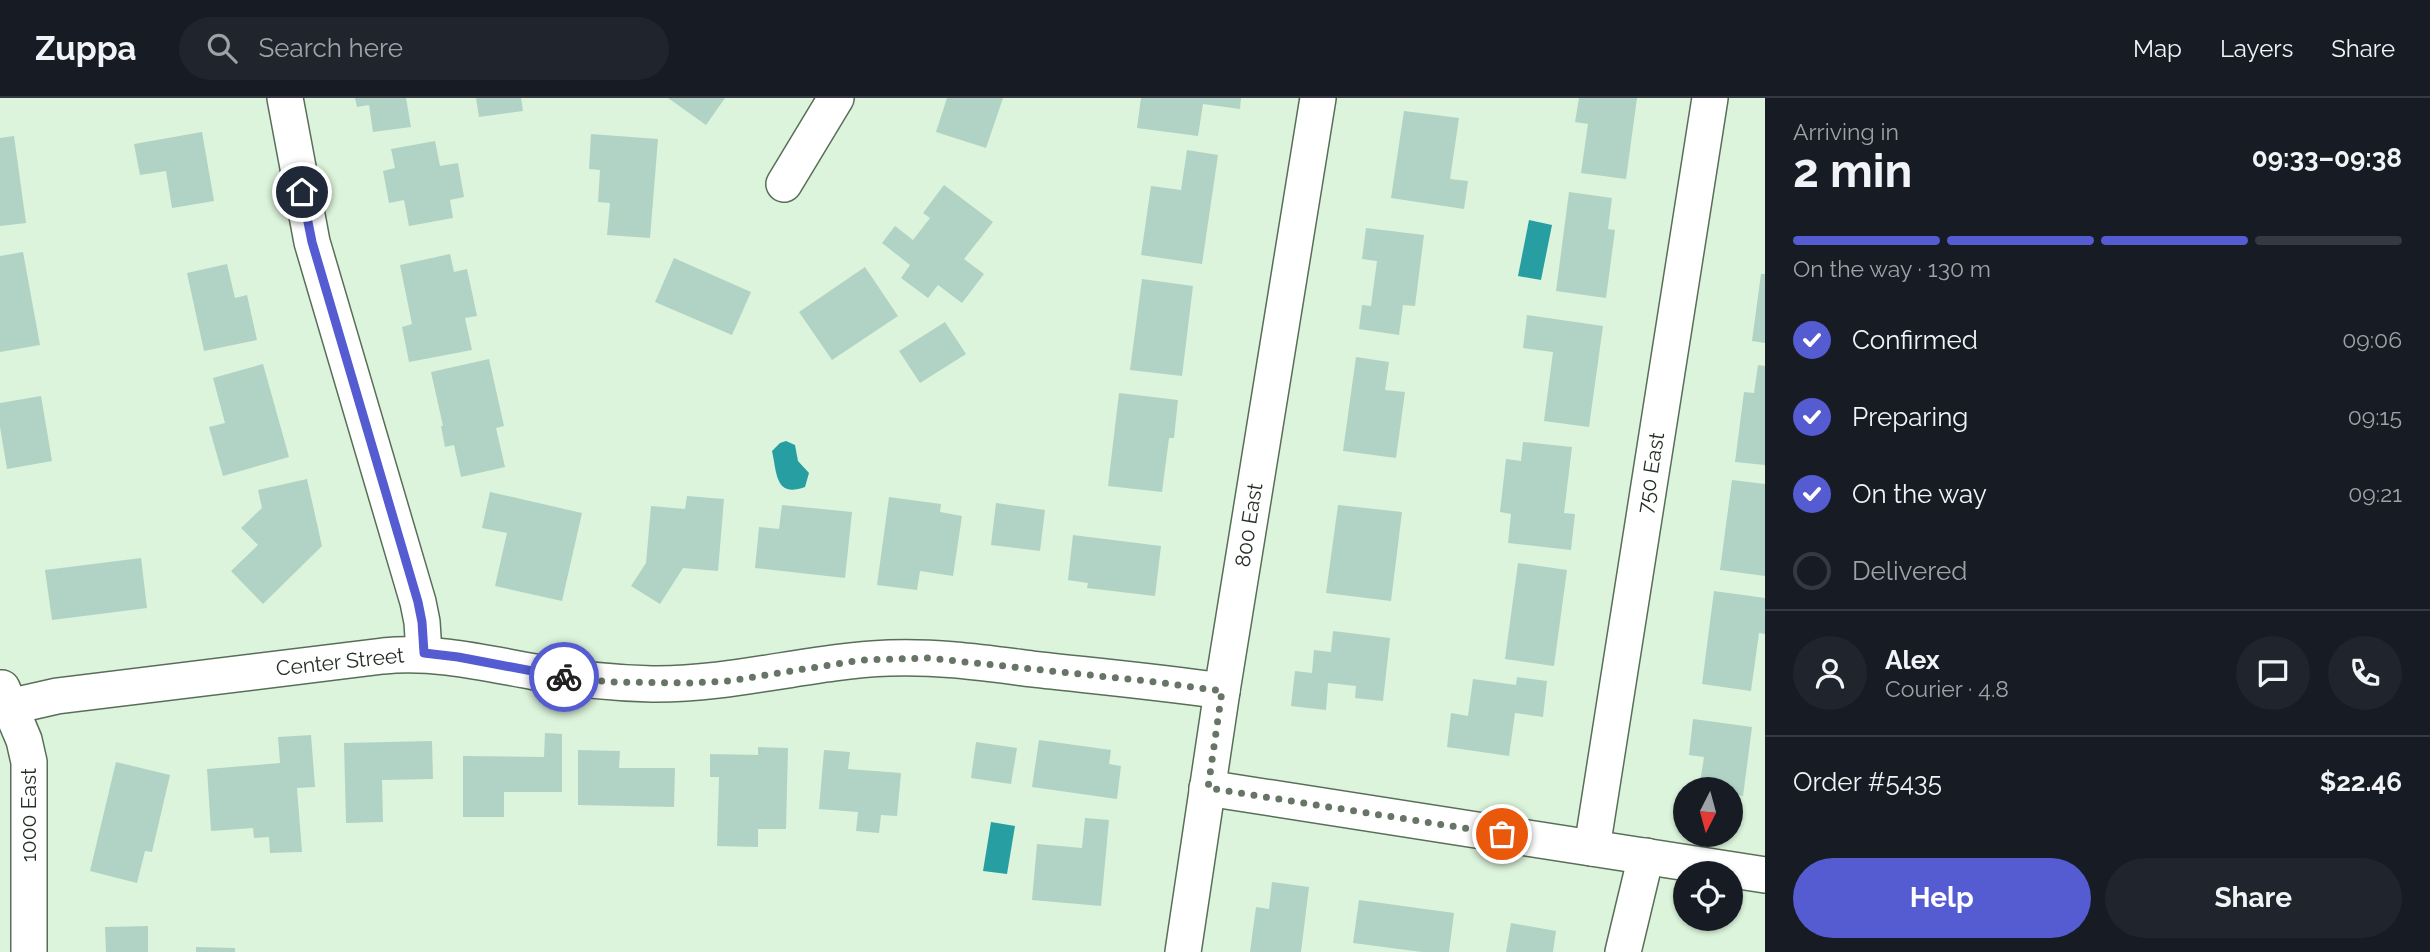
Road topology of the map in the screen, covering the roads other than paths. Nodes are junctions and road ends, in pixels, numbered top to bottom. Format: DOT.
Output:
graph roads {
  1 [pos="285,98"];
  2 [pos="836,98"];
  3 [pos="1318,98"];
  4 [pos="1710,98"];
  5 [pos="784,184"];
  6 [pos="424,653"];
  7 [pos="1222,691"];
  8 [pos="4,700"];
  9 [pos="1208,788"];
  10 [pos="1592,848"];
  11 [pos="1646,856"];
  12 [pos="1765,875"];
  13 [pos="29,952"];
  14 [pos="1183,952"];
  15 [pos="1623,952"];
  1 -- 6 [label="street"];
  2 -- 5 [label="street"];
  3 -- 7 [label="street, 800 East"];
  4 -- 10 [label="street, 750 East"];
  6 -- 7 [label="street, Center Street"];
  6 -- 8 [label="street, Center Street"];
  7 -- 9 [label="street, 800 East"];
  8 -- 13 [label="street, 1000 East"];
  9 -- 10 [label="street"];
  9 -- 14 [label="street, 800 East"];
  10 -- 11 [label="street"];
  11 -- 12 [label="street"];
  11 -- 15 [label="street"];
}
